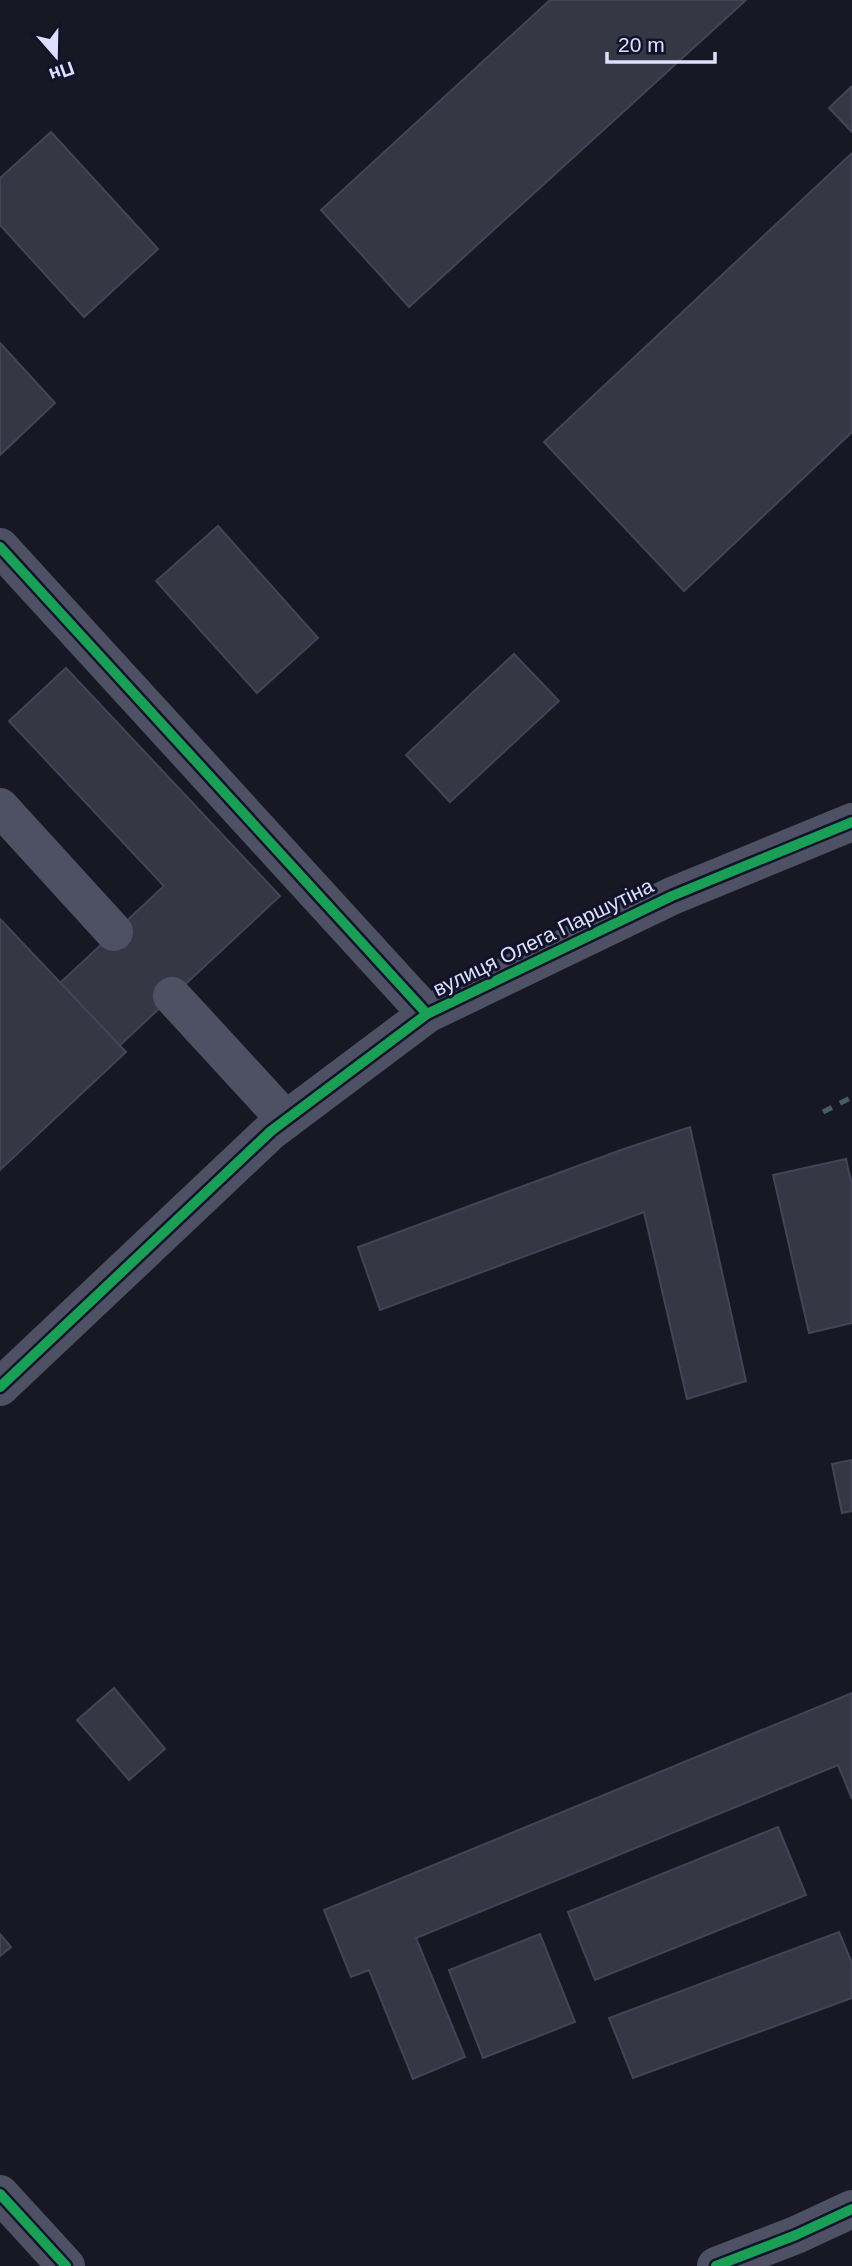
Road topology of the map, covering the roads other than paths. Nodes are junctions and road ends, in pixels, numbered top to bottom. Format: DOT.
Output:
graph roads {
  1 [pos="0,547"];
  2 [pos="0,807"];
  3 [pos="852,822"];
  4 [pos="114,932"];
  5 [pos="172,996"];
  6 [pos="427,1014"];
  7 [pos="286,1120"];
  8 [pos="0,1387"];
  9 [pos="0,2194"];
  10 [pos="852,2209"];
  11 [pos="66,2266"];
  12 [pos="716,2266"];
  1 -- 6 [label="street"];
  2 -- 4 [label="street"];
  3 -- 6 [label="street, вулиця Олега Паршутіна"];
  5 -- 7 [label="street"];
  6 -- 7 [label="street, вулиця Олега Паршутіна"];
  7 -- 8 [label="street, вулиця Олега Паршутіна"];
  9 -- 11 [label="street"];
  10 -- 12 [label="street"];
}
